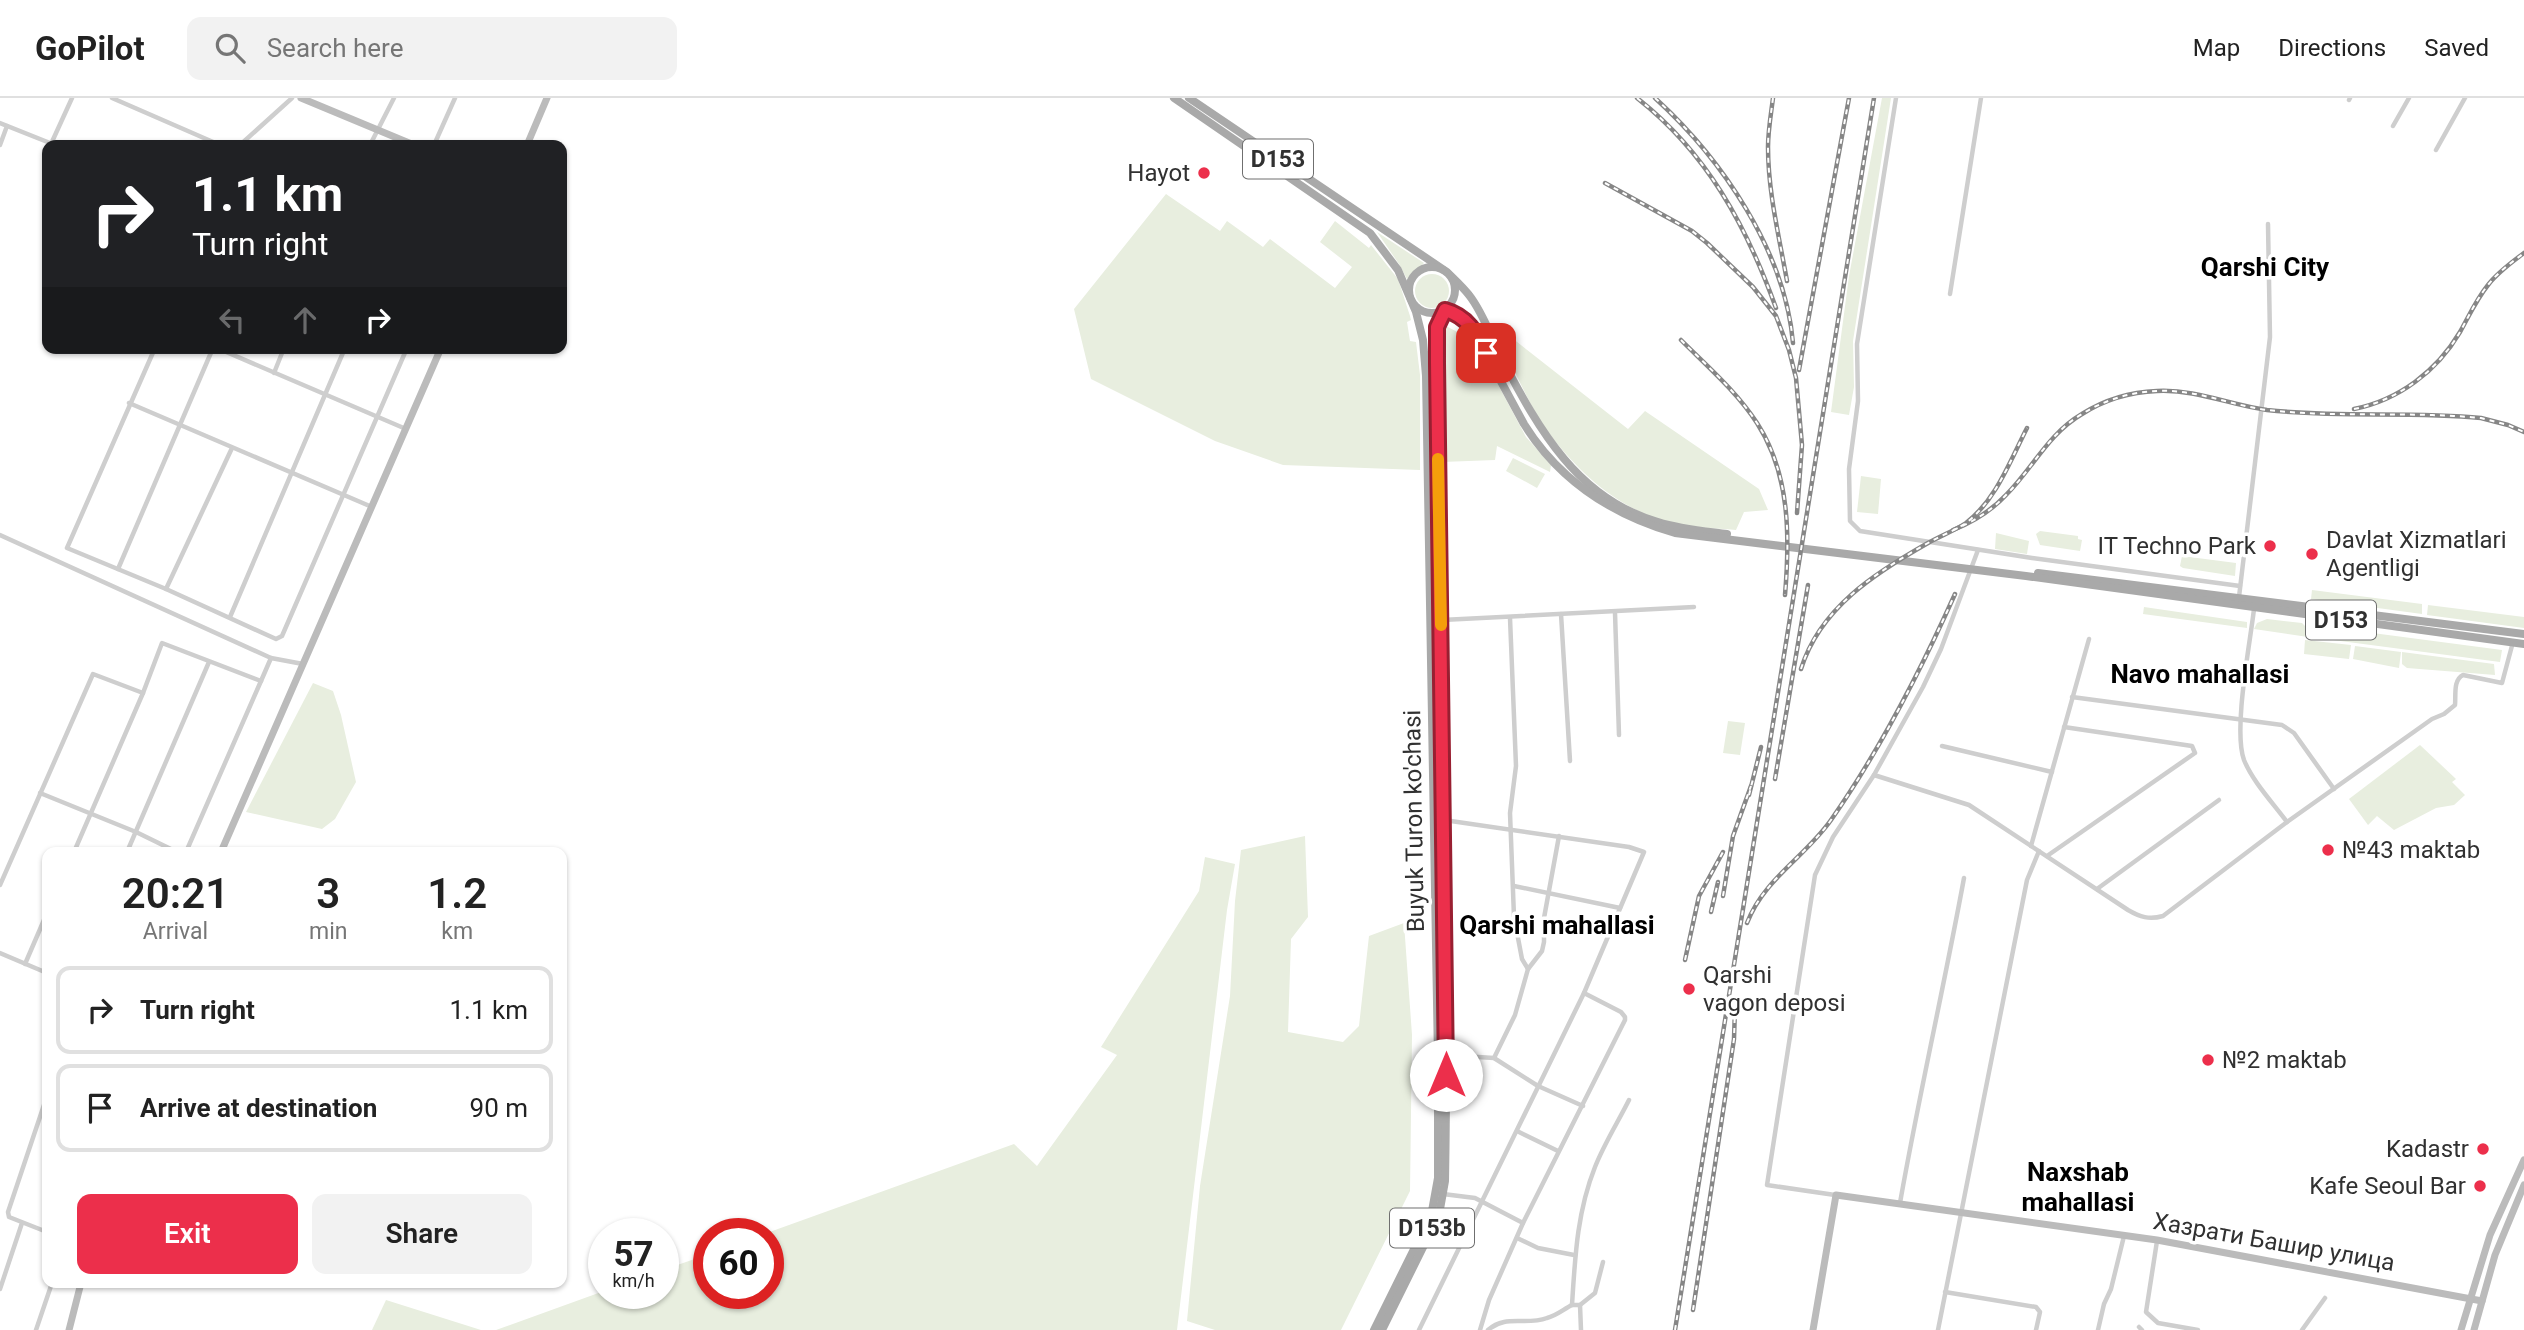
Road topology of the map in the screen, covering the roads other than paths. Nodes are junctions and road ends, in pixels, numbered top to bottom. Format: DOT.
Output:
graph roads {
  1 [pos="72,98"];
  2 [pos="112,98"];
  3 [pos="292,98"];
  4 [pos="301,98"];
  5 [pos="394,98"];
  6 [pos="455,98"];
  7 [pos="547,98"];
  8 [pos="1174,98"];
  9 [pos="1189,98"];
  10 [pos="1896,98"];
  11 [pos="1981,98"];
  12 [pos="2409,98"];
  13 [pos="2465,98"];
  14 [pos="0,123"];
  15 [pos="7,126"];
  16 [pos="2393,126"];
  17 [pos="377,130"];
  18 [pos="43,140"];
  19 [pos="55,140"];
  20 [pos="209,140"];
  21 [pos="246,140"];
  22 [pos="372,140"];
  23 [pos="402,140"];
  24 [pos="436,140"];
  25 [pos="529,140"];
  26 [pos="0,145"];
  27 [pos="2436,150"];
  28 [pos="2268,224"];
  29 [pos="1447,272"];
  30 [pos="1950,294"];
  31 [pos="1411,299"];
  32 [pos="1445,310"];
  33 [pos="152,354"];
  34 [pos="212,354"];
  35 [pos="229,354"];
  36 [pos="282,354"];
  37 [pos="342,354"];
  38 [pos="404,354"];
  39 [pos="438,354"];
  40 [pos="274,373"];
  41 [pos="325,394"];
  42 [pos="129,403"];
  43 [pos="377,417"];
  44 [pos="181,425"];
  45 [pos="406,429"];
  46 [pos="232,448"];
  47 [pos="290,473"];
  48 [pos="343,495"];
  49 [pos="372,507"];
  50 [pos="0,535"];
  51 [pos="1732,538"];
  52 [pos="1979,550"];
  53 [pos="118,569"];
  54 [pos="2240,586"];
  55 [pos="166,589"];
  56 [pos="2167,593"];
  57 [pos="2239,597"];
  58 [pos="1694,607"];
  59 [pos="2254,609"];
  60 [pos="1615,613"];
  61 [pos="1561,614"];
  62 [pos="230,617"];
  63 [pos="1510,618"];
  64 [pos="1441,620"];
  65 [pos="2517,636"];
  66 [pos="2089,639"];
  67 [pos="2524,644"];
  68 [pos="271,658"];
  69 [pos="209,662"];
  70 [pos="303,664"];
  71 [pos="261,681"];
  72 [pos="143,693"];
  73 [pos="2071,697"];
  74 [pos="2241,718"];
  75 [pos="2064,727"];
  76 [pos="1619,735"];
  77 [pos="1942,746"];
  78 [pos="1570,761"];
  79 [pos="2052,772"];
  80 [pos="1874,775"];
  81 [pos="2334,789"];
  82 [pos="40,793"];
  83 [pos="2218,800"];
  84 [pos="92,814"];
  85 [pos="1439,817"];
  86 [pos="2287,822"];
  87 [pos="1511,829"];
  88 [pos="136,832"];
  89 [pos="1559,836"];
  90 [pos="2031,846"];
  91 [pos="76,847"];
  92 [pos="129,847"];
  93 [pos="167,847"];
  94 [pos="188,847"];
  95 [pos="223,847"];
  96 [pos="2039,851"];
  97 [pos="2047,856"];
  98 [pos="1964,878"];
  99 [pos="0,885"];
  100 [pos="1514,886"];
  101 [pos="2097,889"];
  102 [pos="1548,894"];
  103 [pos="1620,908"];
  104 [pos="42,924"];
  105 [pos="1,955"];
  106 [pos="24,964"];
  107 [pos="1528,969"];
  108 [pos="42,971"];
  109 [pos="1584,993"];
  110 [pos="1446,1055"];
  111 [pos="1494,1058"];
  112 [pos="1538,1086"];
  113 [pos="1629,1100"];
  114 [pos="1583,1106"];
  115 [pos="42,1111"];
  116 [pos="1517,1131"];
  117 [pos="1558,1151"];
  118 [pos="2524,1160"];
  119 [pos="2524,1185"];
  120 [pos="1443,1194"];
  121 [pos="1836,1195"];
  122 [pos="1481,1202"];
  123 [pos="1900,1205"];
  124 [pos="1960,1214"];
  125 [pos="22,1223"];
  126 [pos="1523,1223"];
  127 [pos="42,1230"];
  128 [pos="2124,1235"];
  129 [pos="1517,1238"];
  130 [pos="2157,1240"];
  131 [pos="1574,1255"];
  132 [pos="1603,1262"];
  133 [pos="50,1288"];
  134 [pos="80,1288"];
  135 [pos="0,1289"];
  136 [pos="1945,1292"];
  137 [pos="2325,1298"];
  138 [pos="2469,1298"];
  139 [pos="2482,1301"];
  140 [pos="1572,1305"];
  141 [pos="1580,1305"];
  142 [pos="36,1330"];
  143 [pos="69,1330"];
  144 [pos="1374,1330"];
  145 [pos="1382,1330"];
  146 [pos="1419,1330"];
  147 [pos="1480,1330"];
  148 [pos="1488,1330"];
  149 [pos="1581,1330"];
  150 [pos="1813,1330"];
  151 [pos="1938,1330"];
  152 [pos="2036,1330"];
  153 [pos="2098,1330"];
  154 [pos="2199,1330"];
  155 [pos="2302,1330"];
  156 [pos="2461,1330"];
  157 [pos="2473,1330"];
  1 -- 19 [label="street"];
  2 -- 20 [label="street"];
  3 -- 21 [label="street"];
  4 -- 17 [label="street"];
  5 -- 17 [label="street"];
  6 -- 24 [label="street"];
  7 -- 25 [label="street"];
  8 -- 31 [label="main road, D153"];
  9 -- 29 [label="main road, D153"];
  10 -- 52 [label="street"];
  11 -- 30 [label="street"];
  12 -- 16 [label="street"];
  13 -- 27 [label="street"];
  14 -- 15 [label="street"];
  15 -- 18 [label="street"];
  15 -- 26 [label="street"];
  17 -- 22 [label="street"];
  17 -- 23 [label="street"];
  28 -- 54 [label="street"];
  29 -- 31 [label="main road"];
  29 -- 32 [label="main road, Buyuk Turon ko'chasi"];
  29 -- 51 [label="main road, D153"];
  31 -- 32 [label="main road, D153"];
  31 -- 85 [label="main road, Buyuk Turon ko'chasi / D153b"];
  32 -- 51 [label="main road, D153"];
  32 -- 64 [label="main road, Buyuk Turon ko'chasi / D153b"];
  33 -- 42 [label="street"];
  34 -- 44 [label="street"];
  35 -- 40 [label="street"];
  36 -- 40 [label="street"];
  37 -- 41 [label="street"];
  38 -- 43 [label="street"];
  39 -- 45 [label="street"];
  40 -- 41 [label="street"];
  41 -- 43 [label="street"];
  41 -- 47 [label="street"];
  42 -- 44 [label="street"];
  42 -- 53 [label="street"];
  43 -- 45 [label="street"];
  43 -- 48 [label="street"];
  44 -- 46 [label="street"];
  44 -- 53 [label="street"];
  45 -- 49 [label="street"];
  46 -- 47 [label="street"];
  46 -- 55 [label="street"];
  47 -- 48 [label="street"];
  47 -- 62 [label="street"];
  48 -- 49 [label="street"];
  48 -- 62 [label="street"];
  49 -- 70 [label="street"];
  50 -- 68 [label="street"];
  51 -- 56 [label="main road, D153"];
  52 -- 54 [label="street"];
  52 -- 80 [label="street"];
  53 -- 55 [label="street"];
  54 -- 57 [label="street"];
  55 -- 62 [label="street"];
  56 -- 57 [label="main road, D153"];
  56 -- 59 [label="main road, D153"];
  57 -- 65 [label="main road, D153"];
  58 -- 60 [label="street"];
  59 -- 65 [label="main road, D153"];
  59 -- 74 [label="street"];
  60 -- 61 [label="street"];
  60 -- 76 [label="street"];
  61 -- 63 [label="street"];
  61 -- 78 [label="street"];
  63 -- 64 [label="street"];
  63 -- 87 [label="street"];
  64 -- 85 [label="main road, Buyuk Turon ko'chasi / D153b"];
  65 -- 67 [label="main road, D153"];
  65 -- 81 [label="street"];
  66 -- 73 [label="street"];
  68 -- 70 [label="street"];
  68 -- 71 [label="street"];
  69 -- 71 [label="street"];
  69 -- 72 [label="street"];
  69 -- 88 [label="street"];
  70 -- 95 [label="street"];
  71 -- 94 [label="street"];
  72 -- 82 [label="street"];
  72 -- 84 [label="street"];
  73 -- 74 [label="street"];
  73 -- 75 [label="street"];
  74 -- 81 [label="street"];
  74 -- 86 [label="street"];
  75 -- 79 [label="street"];
  75 -- 97 [label="street"];
  77 -- 79 [label="street"];
  79 -- 90 [label="street"];
  80 -- 90 [label="street"];
  80 -- 121 [label="street, Хазрати Башир улица"];
  81 -- 86 [label="street"];
  82 -- 84 [label="street"];
  82 -- 99 [label="street"];
  83 -- 101 [label="street"];
  84 -- 88 [label="street"];
  84 -- 91 [label="street"];
  85 -- 87 [label="street"];
  85 -- 110 [label="main road, Buyuk Turon ko'chasi / D153b"];
  85 -- 144 [label="main road, Buyuk Turon ko'chasi / D153b"];
  86 -- 101 [label="street"];
  87 -- 89 [label="street"];
  87 -- 100 [label="street"];
  88 -- 92 [label="street"];
  88 -- 93 [label="street"];
  89 -- 102 [label="street"];
  89 -- 103 [label="street"];
  90 -- 96 [label="street"];
  96 -- 97 [label="street"];
  96 -- 124 [label="street"];
  97 -- 101 [label="street"];
  98 -- 123 [label="street"];
  100 -- 102 [label="street"];
  100 -- 107 [label="street"];
  102 -- 103 [label="street"];
  102 -- 107 [label="street"];
  103 -- 109 [label="street"];
  104 -- 106 [label="street"];
  105 -- 106 [label="street"];
  106 -- 108 [label="street"];
  107 -- 111 [label="street"];
  109 -- 112 [label="street"];
  109 -- 114 [label="street"];
  110 -- 111 [label="street"];
  110 -- 120 [label="main road, Buyuk Turon ko'chasi / D153b"];
  111 -- 112 [label="street"];
  112 -- 114 [label="street"];
  112 -- 116 [label="street"];
  113 -- 131 [label="street"];
  114 -- 117 [label="street"];
  115 -- 125 [label="street"];
  116 -- 117 [label="street"];
  116 -- 122 [label="street"];
  117 -- 126 [label="street"];
  118 -- 138 [label="street"];
  119 -- 139 [label="street"];
  120 -- 122 [label="street"];
  120 -- 145 [label="main road, Buyuk Turon ko'chasi / D153b"];
  121 -- 123 [label="street, Хазрати Башир улица"];
  121 -- 150 [label="street"];
  122 -- 126 [label="street"];
  122 -- 146 [label="street"];
  123 -- 124 [label="street, Хазрати Башир улица"];
  124 -- 128 [label="street, Хазрати Башир улица"];
  124 -- 136 [label="street"];
  125 -- 127 [label="street"];
  125 -- 135 [label="street"];
  126 -- 129 [label="street"];
  128 -- 130 [label="street, Хазрати Башир улица"];
  128 -- 153 [label="street"];
  129 -- 131 [label="street"];
  129 -- 147 [label="street"];
  130 -- 138 [label="street, Хазрати Башир улица"];
  130 -- 154 [label="street"];
  131 -- 140 [label="street"];
  132 -- 141 [label="street"];
  133 -- 142 [label="street"];
  134 -- 143 [label="street"];
  136 -- 151 [label="street"];
  136 -- 152 [label="street"];
  137 -- 155 [label="street"];
  138 -- 139 [label="street, Хазрати Башир улица"];
  138 -- 156 [label="street"];
  139 -- 157 [label="street"];
  140 -- 141 [label="street"];
  140 -- 148 [label="street"];
  141 -- 149 [label="street"];
}
